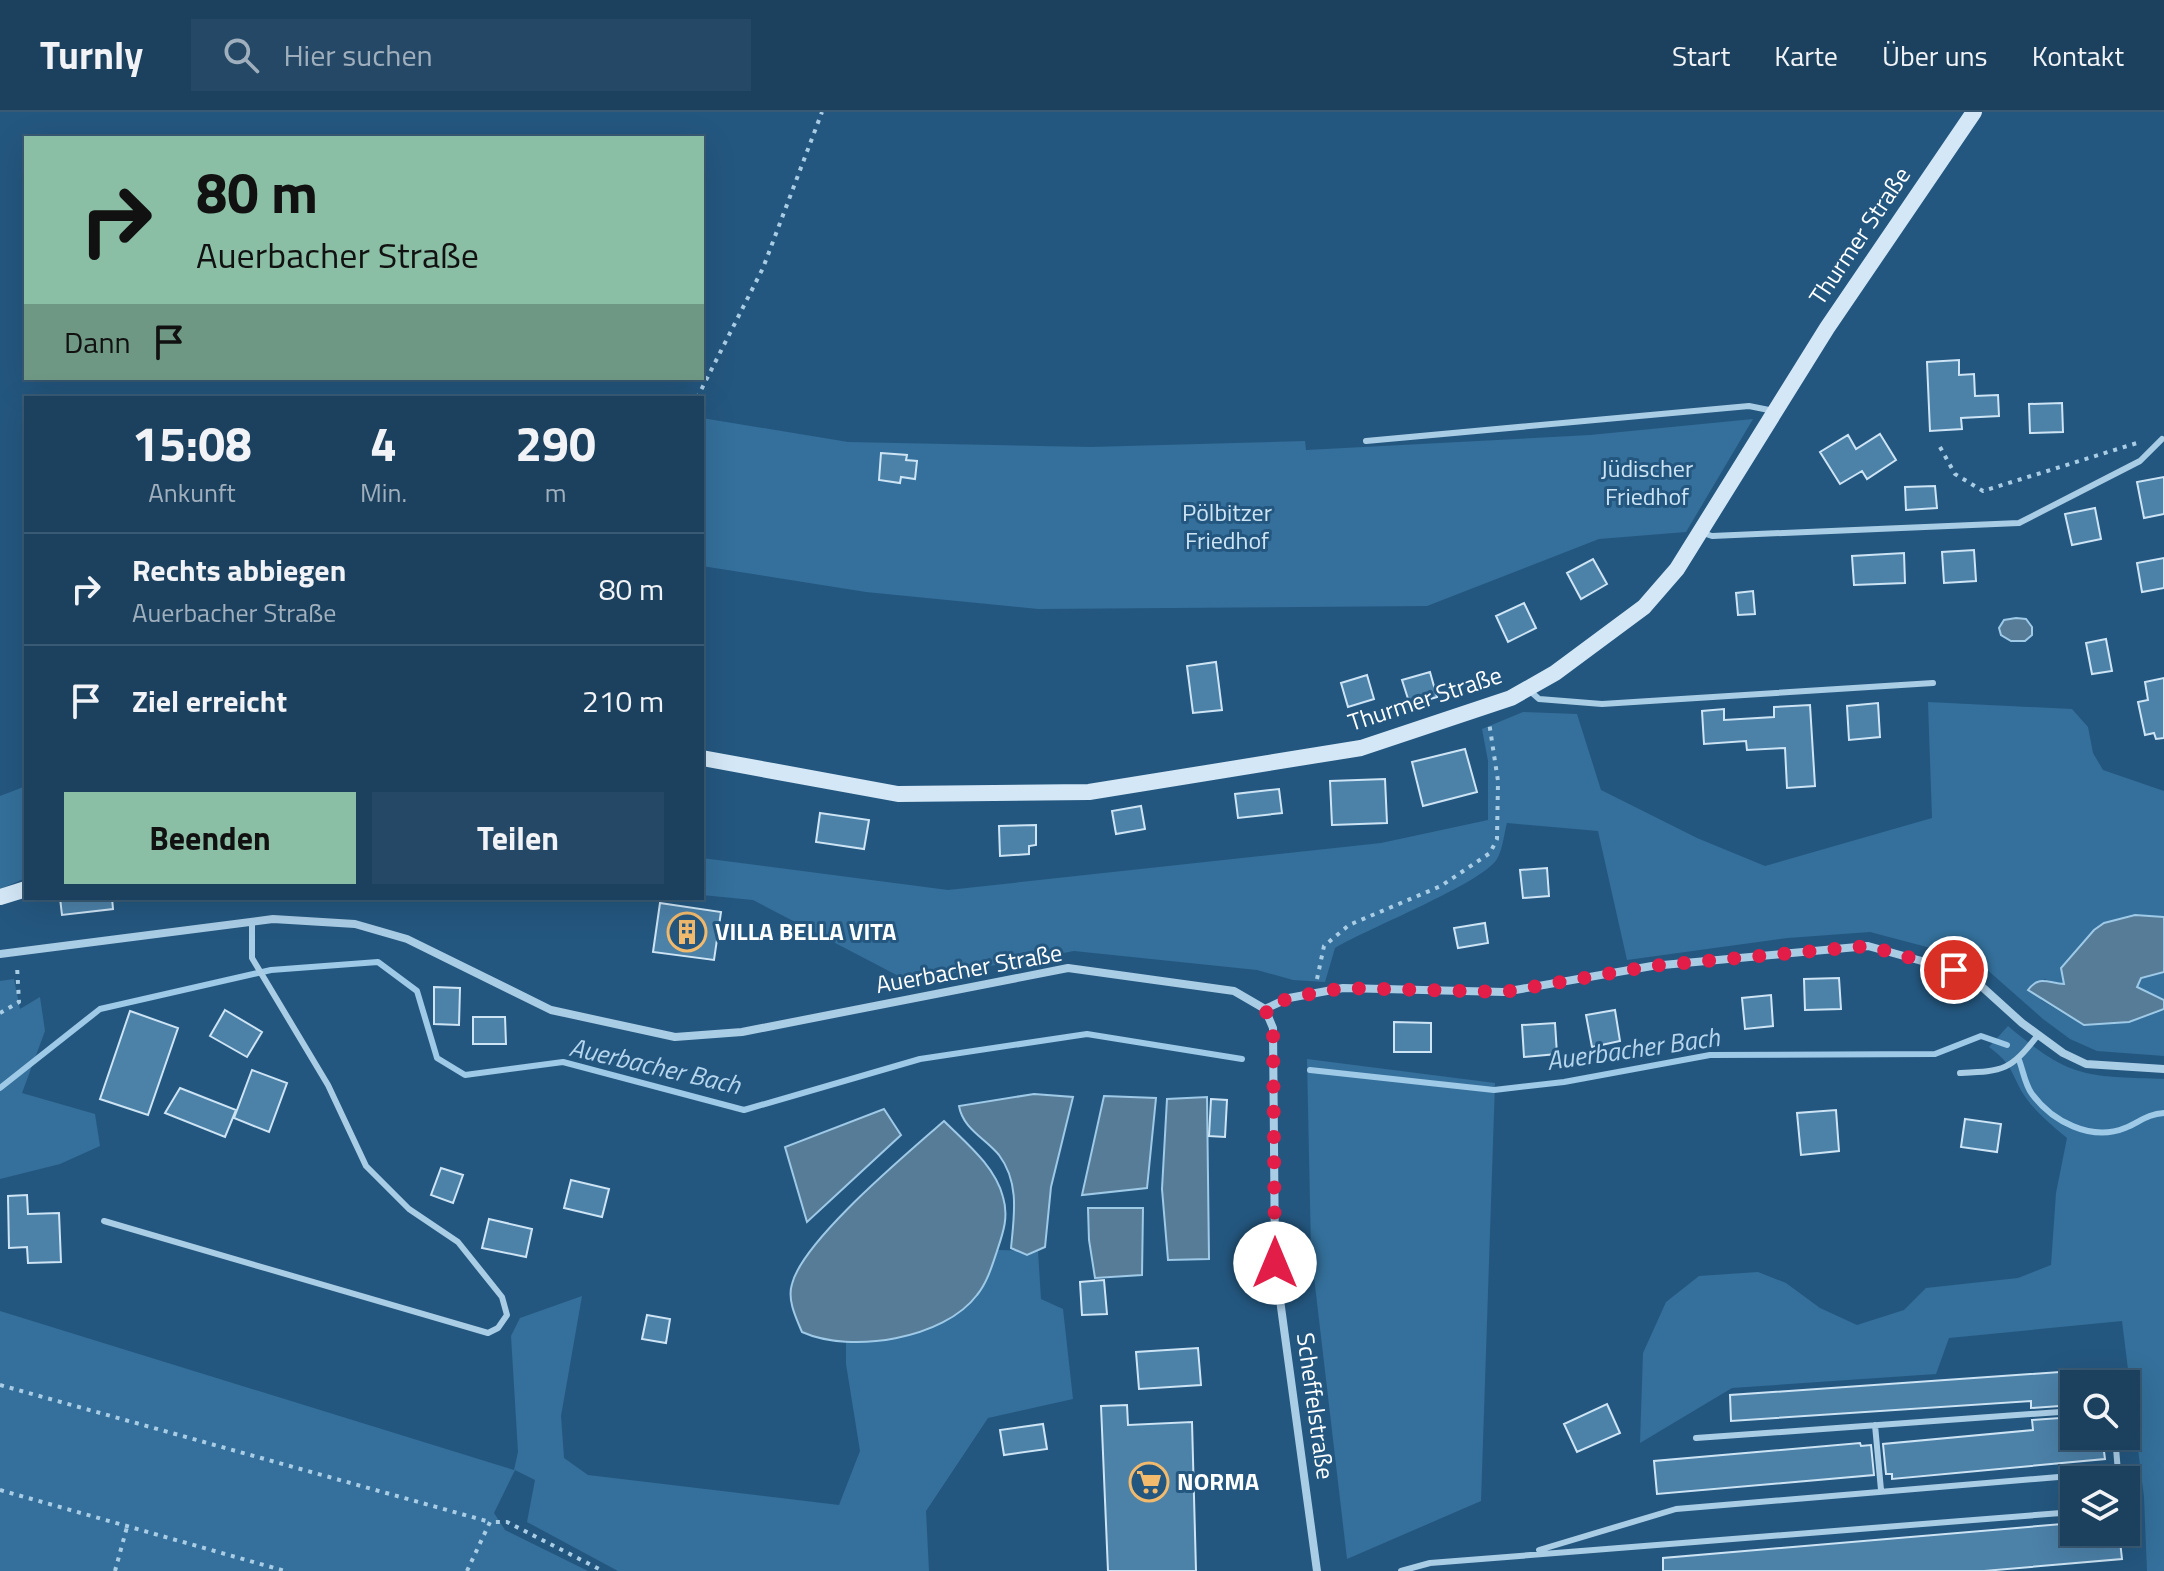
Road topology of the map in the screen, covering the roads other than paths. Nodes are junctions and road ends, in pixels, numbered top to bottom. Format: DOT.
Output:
graph roads {
  1 [pos="1974,112"];
  2 [pos="1774,411"];
  3 [pos="2162,439"];
  4 [pos="1366,441"];
  5 [pos="1700,532"];
  6 [pos="1933,683"];
  7 [pos="1528,689"];
  8 [pos="704,758"];
  9 [pos="24,890"];
  10 [pos="0,897"];
  11 [pos="252,922"];
  12 [pos="0,954"];
  13 [pos="1265,1009"];
  14 [pos="2038,1035"];
  15 [pos="2164,1069"];
  16 [pos="1960,1073"];
  17 [pos="104,1221"];
  18 [pos="2060,1412"];
  19 [pos="1875,1425"];
  20 [pos="1696,1438"];
  21 [pos="2116,1450"];
  22 [pos="1881,1490"];
  23 [pos="2060,1513"];
  24 [pos="1520,1555"];
  25 [pos="1317,1571"];
  26 [pos="1401,1571"];
  1 -- 2 [label="street, Thurmer Straße"];
  2 -- 4 [label="lane"];
  2 -- 5 [label="street, Thurmer Straße"];
  3 -- 5 [label="lane"];
  5 -- 7 [label="street, Thurmer Straße"];
  6 -- 7 [label="lane"];
  7 -- 8 [label="street, Thurmer Straße"];
  9 -- 10 [label="street"];
  11 -- 12 [label="street, Auerbacher Straße"];
  11 -- 13 [label="street, Auerbacher Straße"];
  11 -- 17 [label="lane"];
  13 -- 14 [label="street"];
  13 -- 25 [label="street, Scheffelstraße"];
  14 -- 15 [label="street"];
  14 -- 16 [label="lane"];
  18 -- 19 [label="lane"];
  19 -- 20 [label="lane"];
  19 -- 22 [label="lane"];
  21 -- 22 [label="lane"];
  22 -- 24 [label="lane"];
  23 -- 24 [label="lane"];
  24 -- 26 [label="lane"];
}
